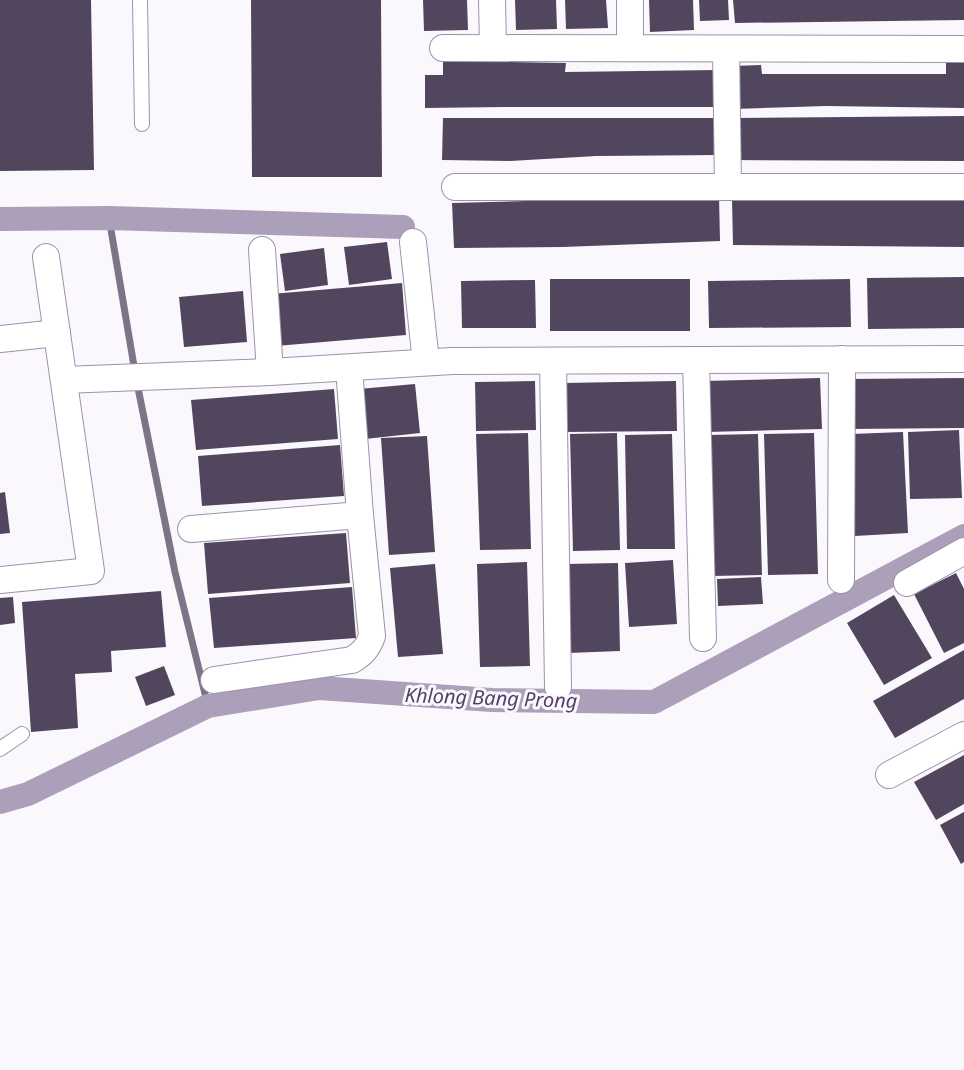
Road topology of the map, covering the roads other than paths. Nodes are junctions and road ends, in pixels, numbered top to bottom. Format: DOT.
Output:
graph roads {
  1 [pos="140,0"];
  2 [pos="492,0"];
  3 [pos="630,0"];
  4 [pos="443,48"];
  5 [pos="493,48"];
  6 [pos="630,48"];
  7 [pos="726,48"];
  8 [pos="964,50"];
  9 [pos="142,124"];
  10 [pos="455,187"];
  11 [pos="728,187"];
  12 [pos="964,187"];
  13 [pos="413,242"];
  14 [pos="262,250"];
  15 [pos="46,257"];
  16 [pos="57,333"];
  17 [pos="0,339"];
  18 [pos="842,359"];
  19 [pos="964,359"];
  20 [pos="696,360"];
  21 [pos="553,361"];
  22 [pos="426,362"];
  23 [pos="349,368"];
  24 [pos="270,372"];
  25 [pos="64,380"];
  26 [pos="360,515"];
  27 [pos="191,529"];
  28 [pos="964,551"];
  29 [pos="0,580"];
  30 [pos="841,580"];
  31 [pos="907,583"];
  32 [pos="703,638"];
  33 [pos="214,680"];
  34 [pos="558,687"];
  35 [pos="22,734"];
  36 [pos="964,735"];
  37 [pos="0,749"];
  38 [pos="889,775"];
  1 -- 9 [label="lane"];
  2 -- 5 [label="street"];
  3 -- 6 [label="street"];
  4 -- 5 [label="street"];
  5 -- 6 [label="street"];
  6 -- 7 [label="street"];
  7 -- 8 [label="street"];
  7 -- 11 [label="street"];
  10 -- 11 [label="street"];
  11 -- 12 [label="street"];
  13 -- 22 [label="street"];
  14 -- 24 [label="street"];
  15 -- 16 [label="street"];
  16 -- 17 [label="street"];
  16 -- 25 [label="street"];
  18 -- 19 [label="street"];
  18 -- 20 [label="street"];
  18 -- 30 [label="street"];
  20 -- 21 [label="street"];
  20 -- 32 [label="street"];
  21 -- 22 [label="street"];
  21 -- 34 [label="street"];
  22 -- 23 [label="street"];
  23 -- 24 [label="street"];
  23 -- 26 [label="street"];
  24 -- 25 [label="street"];
  25 -- 29 [label="street"];
  26 -- 27 [label="street"];
  26 -- 33 [label="street"];
  28 -- 31 [label="street"];
  35 -- 37 [label="lane"];
  36 -- 38 [label="street"];
}
